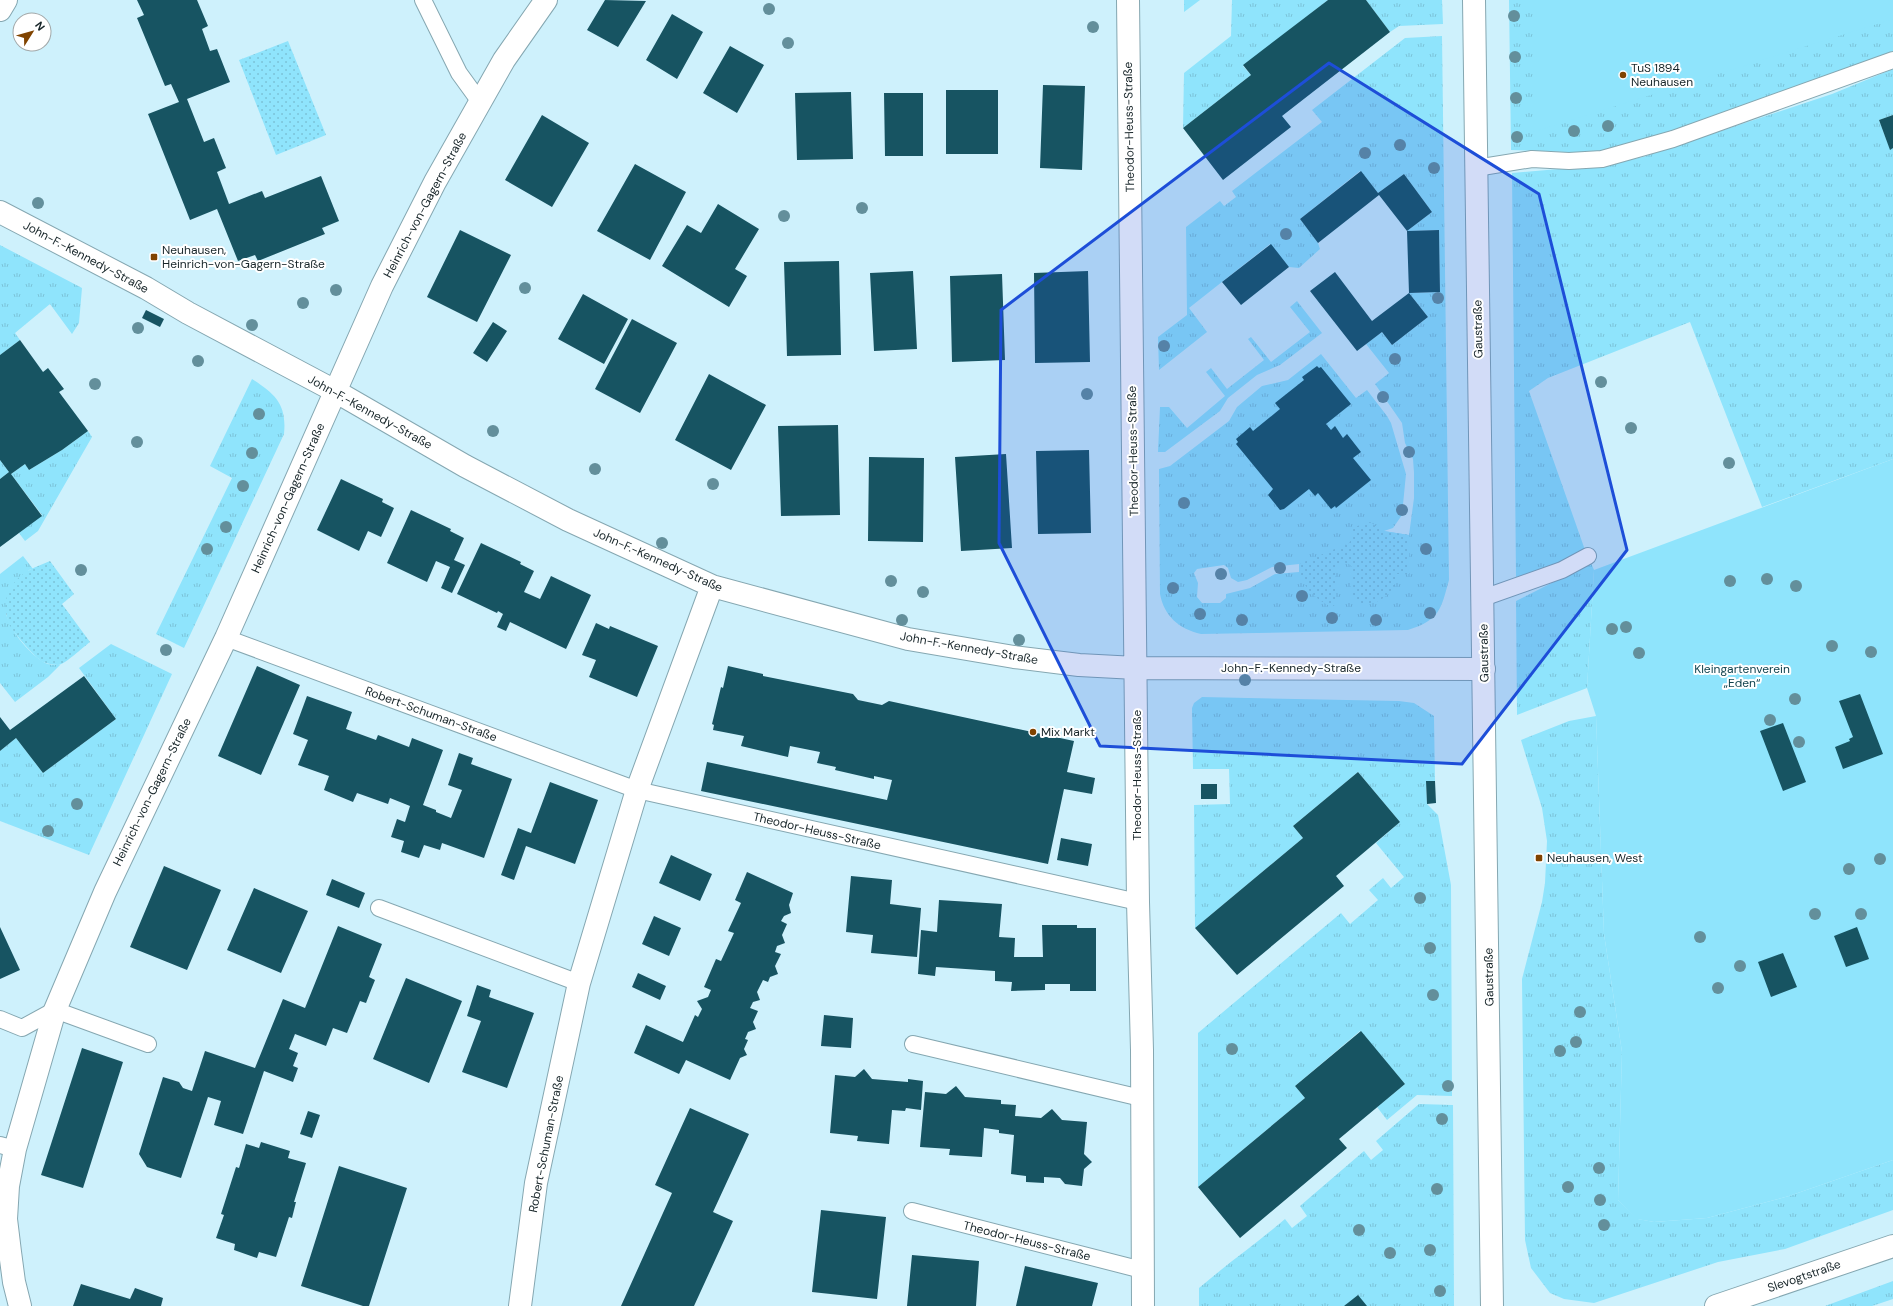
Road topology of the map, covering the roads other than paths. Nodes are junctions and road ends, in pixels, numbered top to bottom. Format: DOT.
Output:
graph roads {
  1 [pos="6,0"];
  2 [pos="423,0"];
  3 [pos="546,0"];
  4 [pos="1128,0"];
  5 [pos="1474,0"];
  6 [pos="0,10"];
  7 [pos="1893,60"];
  8 [pos="480,102"];
  9 [pos="1476,168"];
  10 [pos="0,212"];
  11 [pos="335,391"];
  12 [pos="1588,556"];
  13 [pos="712,586"];
  14 [pos="1483,598"];
  15 [pos="226,638"];
  16 [pos="1136,668"];
  17 [pos="1484,669"];
  18 [pos="637,790"];
  19 [pos="1138,902"];
  20 [pos="379,908"];
  21 [pos="579,983"];
  22 [pos="55,1010"];
  23 [pos="0,1020"];
  24 [pos="148,1044"];
  25 [pos="913,1044"];
  26 [pos="1141,1098"];
  27 [pos="7,1147"];
  28 [pos="912,1211"];
  29 [pos="1893,1246"];
  30 [pos="1142,1270"];
  31 [pos="20,1306"];
  32 [pos="520,1306"];
  33 [pos="1143,1306"];
  34 [pos="1492,1306"];
  35 [pos="1716,1306"];
  1 -- 6 [label="street"];
  2 -- 8 [label="lane"];
  3 -- 8 [label="street, Heinrich-von-Gagern-Straße"];
  4 -- 16 [label="street, Theodor-Heuss-Straße"];
  5 -- 9 [label="street, Gaustraße"];
  7 -- 9 [label="lane"];
  8 -- 11 [label="street, Heinrich-von-Gagern-Straße"];
  9 -- 14 [label="street, Gaustraße"];
  10 -- 11 [label="street, John-F.-Kennedy-Straße"];
  11 -- 13 [label="street, John-F.-Kennedy-Straße"];
  11 -- 15 [label="street, Heinrich-von-Gagern-Straße"];
  12 -- 14 [label="lane"];
  13 -- 16 [label="street, John-F.-Kennedy-Straße"];
  13 -- 18 [label="street, Robert-Schuman-Straße"];
  14 -- 17 [label="street, Gaustraße"];
  15 -- 18 [label="lane, Robert-Schuman-Straße"];
  15 -- 22 [label="street, Heinrich-von-Gagern-Straße"];
  16 -- 17 [label="street, John-F.-Kennedy-Straße"];
  16 -- 19 [label="street, Theodor-Heuss-Straße"];
  17 -- 34 [label="street, Gaustraße"];
  18 -- 19 [label="lane, Theodor-Heuss-Straße"];
  18 -- 21 [label="street, Robert-Schuman-Straße"];
  19 -- 26 [label="street, Theodor-Heuss-Straße"];
  20 -- 21 [label="lane"];
  21 -- 32 [label="street, Robert-Schuman-Straße"];
  22 -- 23 [label="lane"];
  22 -- 24 [label="lane"];
  22 -- 27 [label="street, Heinrich-von-Gagern-Straße"];
  25 -- 26 [label="lane"];
  26 -- 30 [label="street, Theodor-Heuss-Straße"];
  27 -- 31 [label="street, Heinrich-von-Gagern-Straße"];
  28 -- 30 [label="lane, Theodor-Heuss-Straße"];
  29 -- 35 [label="street, Slevogtstraße"];
  30 -- 33 [label="street, Theodor-Heuss-Straße"];
}
